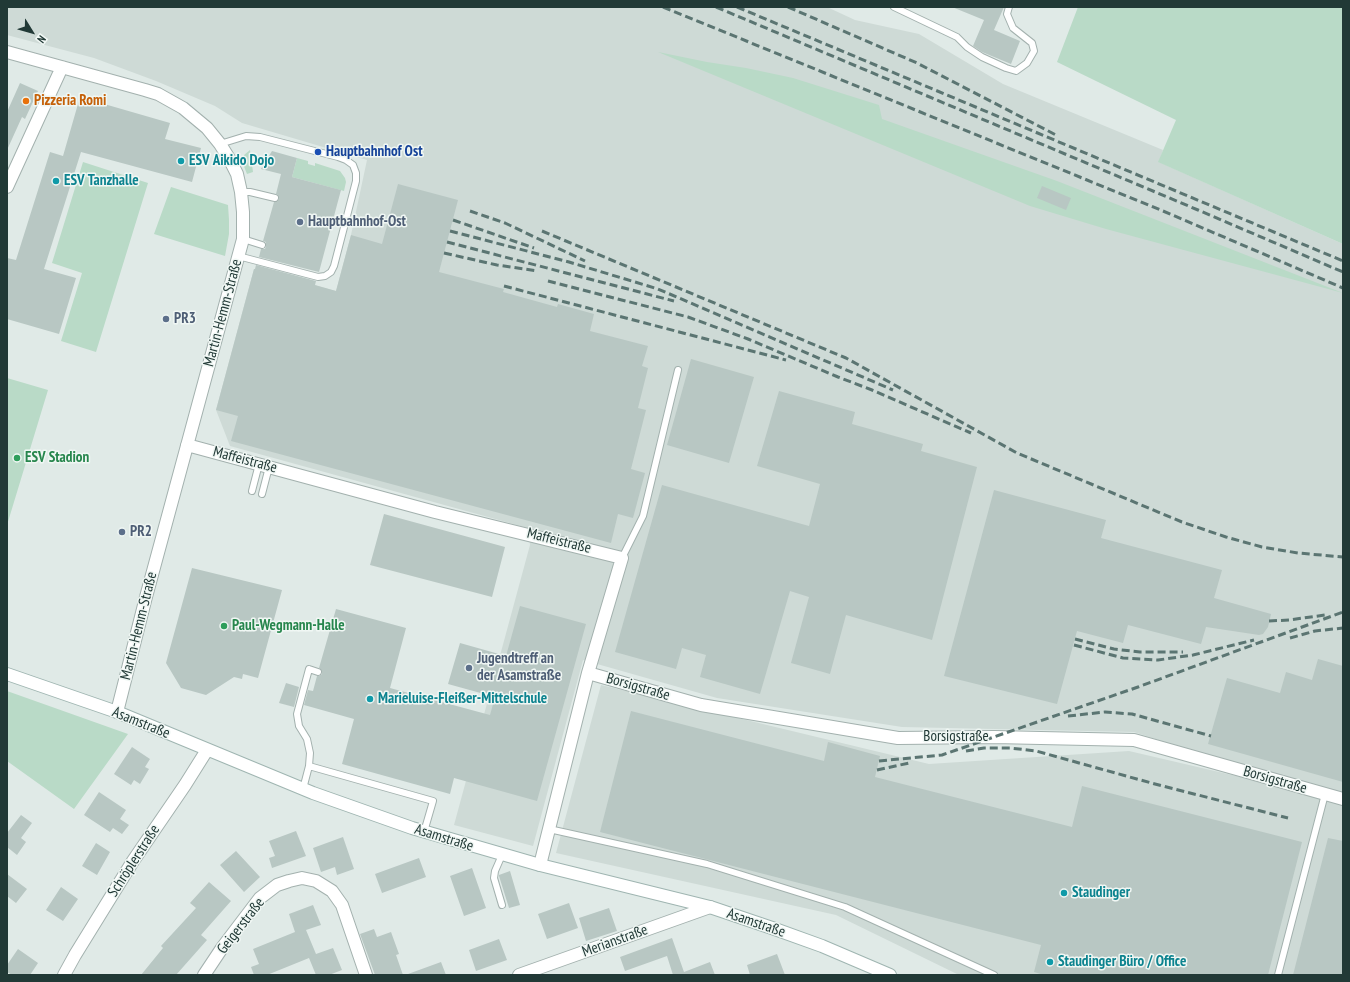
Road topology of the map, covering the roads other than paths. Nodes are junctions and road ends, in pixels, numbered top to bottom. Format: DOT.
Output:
graph roads {
  1 [pos="894,7"];
  2 [pos="1009,7"];
  3 [pos="7,52"];
  4 [pos="62,67"];
  5 [pos="220,144"];
  6 [pos="7,188"];
  7 [pos="241,192"];
  8 [pos="274,198"];
  9 [pos="243,239"];
  10 [pos="262,245"];
  11 [pos="238,256"];
  12 [pos="678,370"];
  13 [pos="187,445"];
  14 [pos="264,466"];
  15 [pos="252,491"];
  16 [pos="262,494"];
  17 [pos="622,558"];
  18 [pos="318,672"];
  19 [pos="588,673"];
  20 [pos="7,674"];
  21 [pos="117,712"];
  22 [pos="207,750"];
  23 [pos="309,766"];
  24 [pos="303,789"];
  25 [pos="1325,794"];
  26 [pos="1343,799"];
  27 [pos="549,829"];
  28 [pos="424,832"];
  29 [pos="502,855"];
  30 [pos="540,865"];
  31 [pos="502,905"];
  32 [pos="710,908"];
  33 [pos="64,975"];
  34 [pos="204,975"];
  35 [pos="366,975"];
  36 [pos="519,975"];
  37 [pos="890,975"];
  38 [pos="994,975"];
  39 [pos="1278,975"];
  1 -- 2 [label="lane"];
  3 -- 4 [label="street, Martin-Hemm-Straße"];
  4 -- 5 [label="street, Martin-Hemm-Straße"];
  4 -- 6 [label="street"];
  5 -- 7 [label="street, Martin-Hemm-Straße"];
  5 -- 11 [label="lane"];
  7 -- 8 [label="lane"];
  7 -- 9 [label="street, Martin-Hemm-Straße"];
  9 -- 10 [label="lane"];
  9 -- 11 [label="street, Martin-Hemm-Straße"];
  11 -- 13 [label="street, Martin-Hemm-Straße"];
  12 -- 17 [label="lane"];
  13 -- 14 [label="street, Maffeistraße"];
  13 -- 21 [label="street, Martin-Hemm-Straße"];
  14 -- 15 [label="lane"];
  14 -- 16 [label="lane"];
  14 -- 17 [label="street, Maffeistraße"];
  17 -- 19 [label="street"];
  18 -- 23 [label="lane"];
  19 -- 25 [label="street, Borsigstraße"];
  19 -- 27 [label="street"];
  20 -- 21 [label="street, Asamstraße"];
  21 -- 22 [label="street, Asamstraße"];
  22 -- 24 [label="street, Asamstraße"];
  22 -- 33 [label="street, Schröplerstraße"];
  23 -- 24 [label="lane"];
  23 -- 28 [label="lane"];
  24 -- 28 [label="street, Asamstraße"];
  25 -- 26 [label="street, Borsigstraße"];
  25 -- 39 [label="lane, Borsigstraße"];
  27 -- 30 [label="street"];
  27 -- 38 [label="lane"];
  28 -- 29 [label="street, Asamstraße"];
  29 -- 30 [label="street, Asamstraße"];
  29 -- 31 [label="lane"];
  30 -- 32 [label="street, Asamstraße"];
  32 -- 36 [label="street, Merianstraße"];
  32 -- 37 [label="street, Asamstraße"];
  34 -- 35 [label="street, Geigerstraße"];
}
